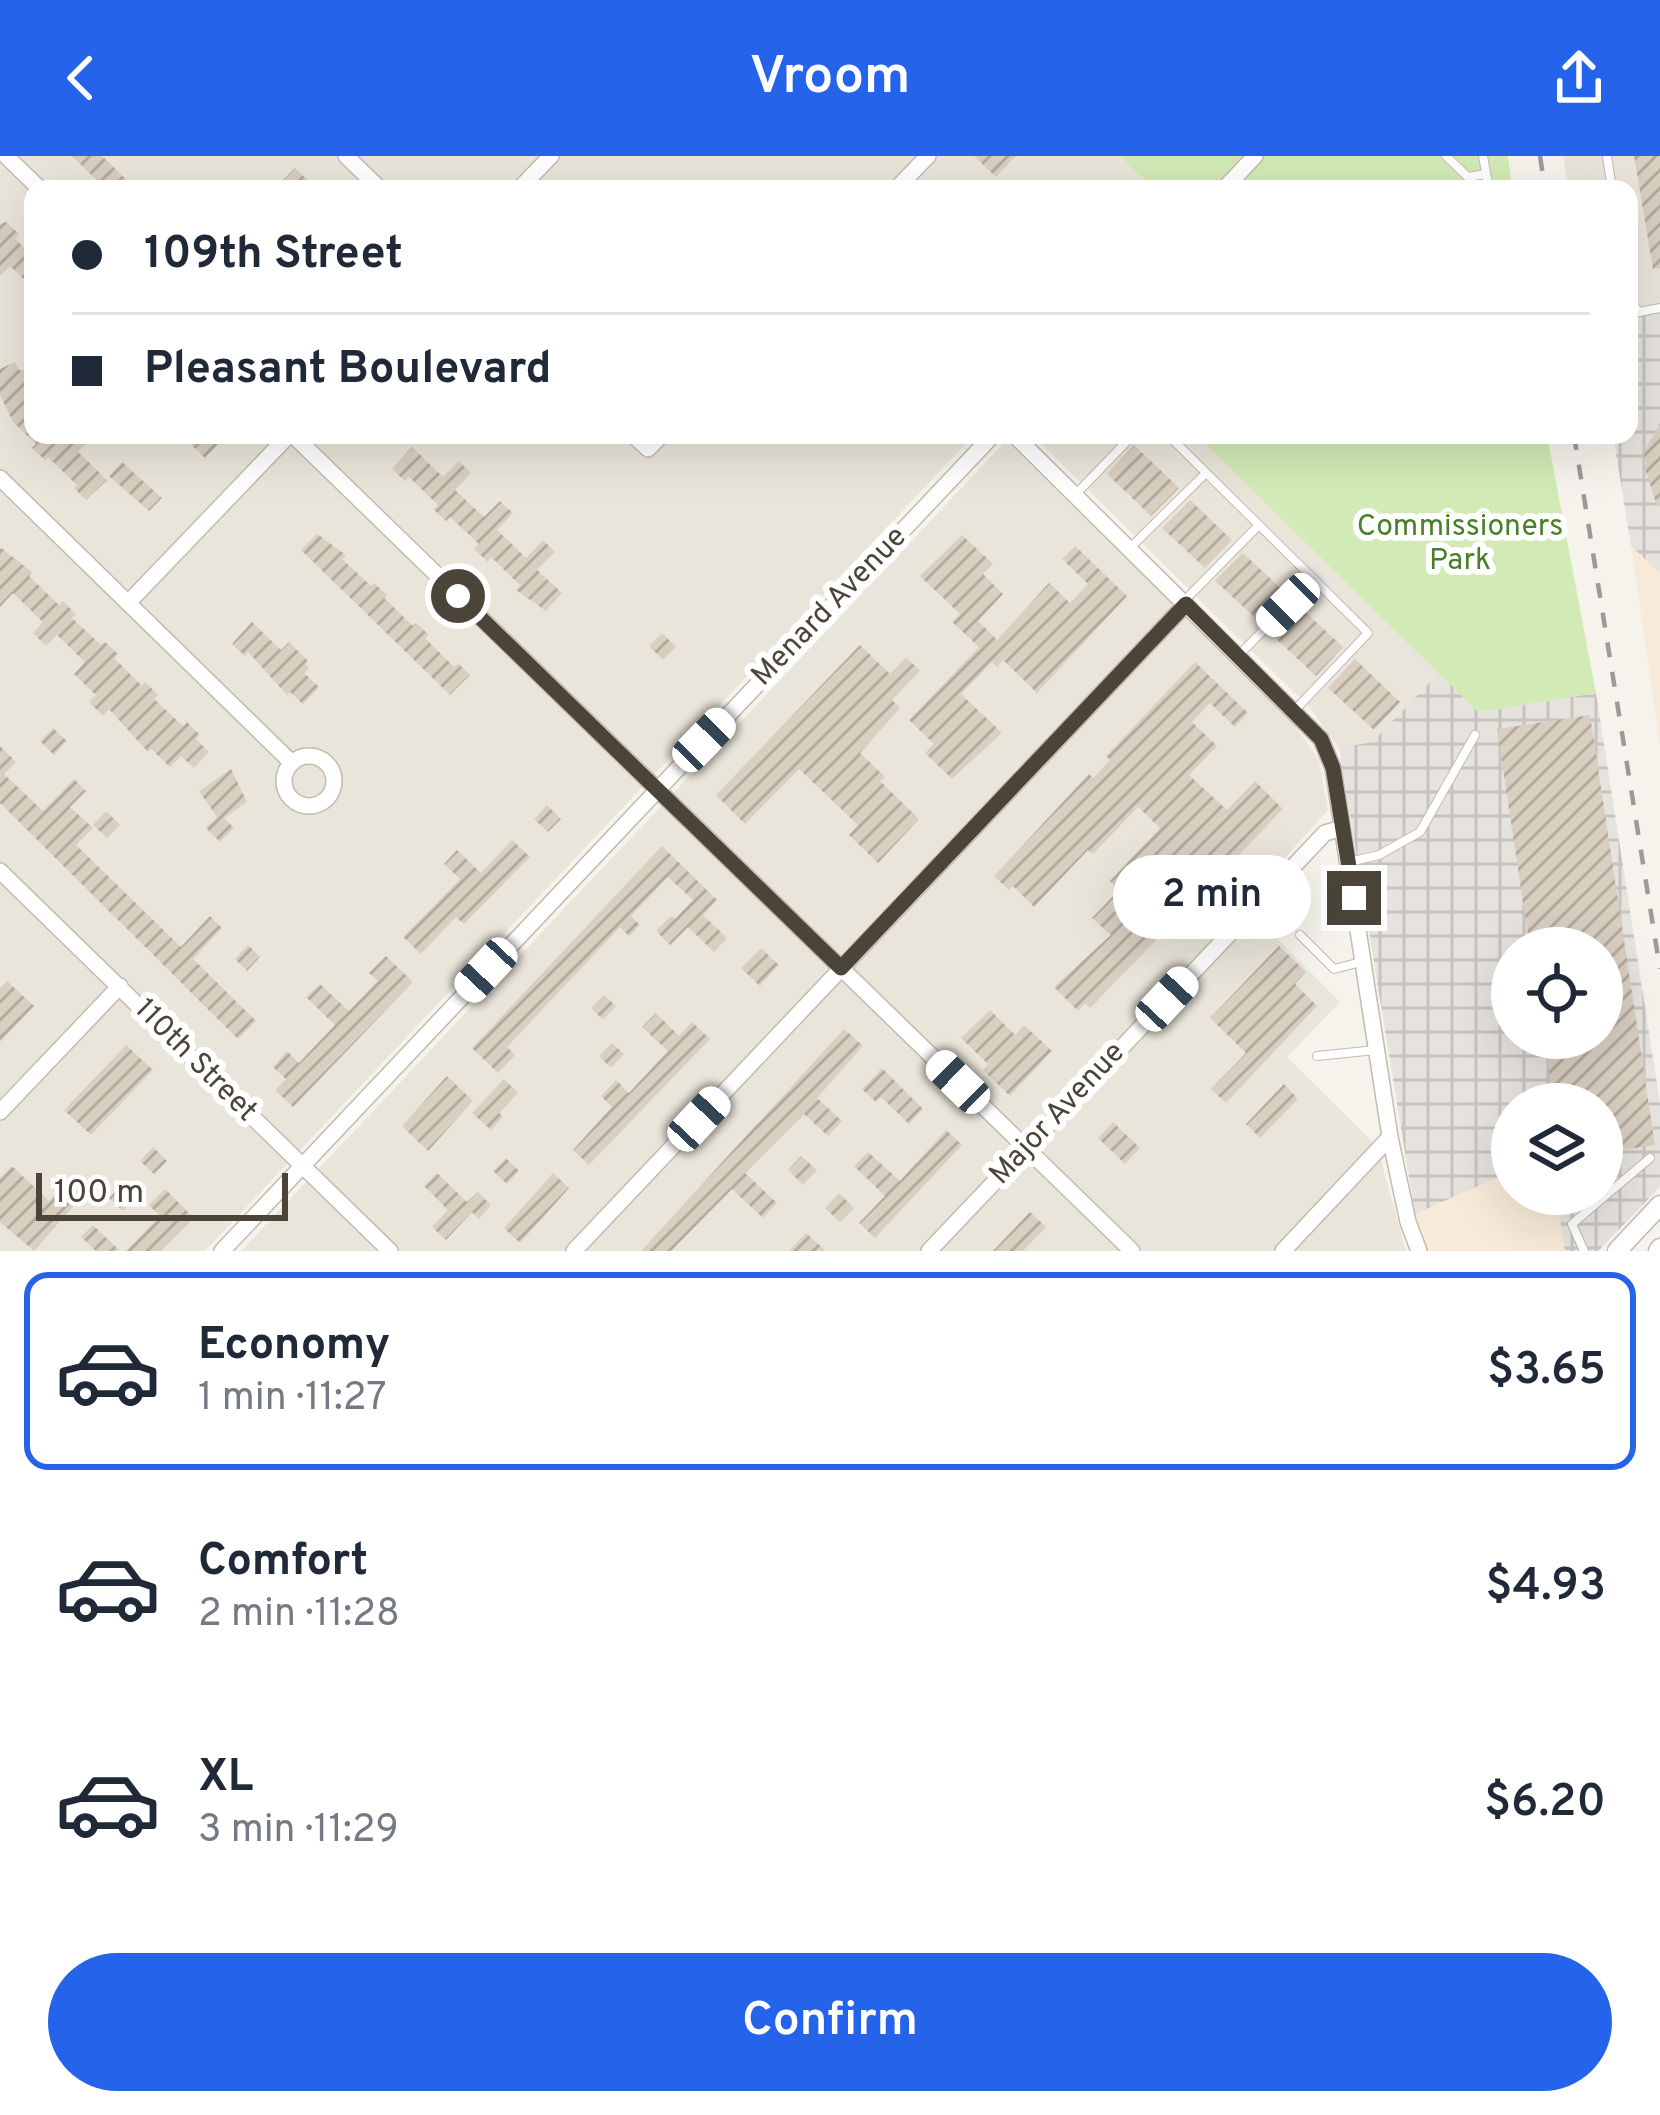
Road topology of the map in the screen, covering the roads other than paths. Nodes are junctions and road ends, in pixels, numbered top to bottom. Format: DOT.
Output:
graph roads {
  1 [pos="6,156"];
  2 [pos="346,156"];
  3 [pos="551,156"];
  4 [pos="928,156"];
  5 [pos="1255,156"];
  6 [pos="1446,156"];
  7 [pos="1483,156"];
  8 [pos="1486,174"];
  9 [pos="31,180"];
  10 [pos="371,180"];
  11 [pos="528,180"];
  12 [pos="905,180"];
  13 [pos="1232,180"];
  14 [pos="1487,180"];
  15 [pos="282,444"];
  16 [pos="300,444"];
  17 [pos="984,444"];
  18 [pos="1023,444"];
  19 [pos="1124,444"];
  20 [pos="1177,444"];
  21 [pos="1206,473"];
  22 [pos="0,478"];
  23 [pos="1075,495"];
  24 [pos="1259,525"];
  25 [pos="1130,548"];
  26 [pos="1313,579"];
  27 [pos="128,603"];
  28 [pos="1185,603"];
  29 [pos="1238,656"];
  30 [pos="1294,711"];
  31 [pos="1475,735"];
  32 [pos="292,763"];
  33 [pos="657,789"];
  34 [pos="1342,828"];
  35 [pos="1347,862"];
  36 [pos="0,871"];
  37 [pos="1300,934"];
  38 [pos="1364,961"];
  39 [pos="841,968"];
  40 [pos="120,986"];
  41 [pos="1377,1050"];
  42 [pos="1317,1057"];
  43 [pos="0,1112"];
  44 [pos="1390,1137"];
  45 [pos="1025,1148"];
  46 [pos="1650,1158"];
  47 [pos="302,1166"];
  48 [pos="1660,1205"];
  49 [pos="222,1251"];
  50 [pos="390,1251"];
  51 [pos="574,1251"];
  52 [pos="928,1251"];
  53 [pos="1132,1251"];
  54 [pos="1283,1251"];
  55 [pos="1419,1251"];
  56 [pos="1585,1251"];
  57 [pos="1617,1251"];
  1 -- 9 [label="street"];
  2 -- 10 [label="street"];
  3 -- 11 [label="street"];
  4 -- 12 [label="street"];
  5 -- 13 [label="street"];
  6 -- 8 [label="lane"];
  7 -- 8 [label="lane"];
  8 -- 14 [label="lane"];
  15 -- 27 [label="street"];
  16 -- 33 [label="street"];
  17 -- 33 [label="street, Menard Avenue"];
  18 -- 23 [label="street"];
  19 -- 23 [label="lane"];
  20 -- 21 [label="lane"];
  21 -- 24 [label="lane"];
  21 -- 25 [label="lane"];
  22 -- 27 [label="street"];
  23 -- 25 [label="street"];
  24 -- 26 [label="lane"];
  24 -- 28 [label="lane"];
  25 -- 28 [label="street"];
  26 -- 29 [label="lane"];
  26 -- 30 [label="lane"];
  27 -- 32 [label="street"];
  28 -- 29 [label="street"];
  28 -- 39 [label="street"];
  29 -- 30 [label="street"];
  30 -- 34 [label="street"];
  31 -- 35 [label="lane"];
  33 -- 39 [label="street"];
  33 -- 47 [label="street, Menard Avenue"];
  34 -- 35 [label="street"];
  34 -- 45 [label="street, Major Avenue"];
  35 -- 38 [label="street"];
  36 -- 40 [label="street, 110th Street"];
  37 -- 38 [label="lane"];
  38 -- 41 [label="street"];
  39 -- 45 [label="street"];
  39 -- 51 [label="street"];
  40 -- 43 [label="street"];
  40 -- 47 [label="street, 110th Street"];
  41 -- 42 [label="lane"];
  41 -- 44 [label="street"];
  44 -- 54 [label="street"];
  44 -- 55 [label="street"];
  45 -- 52 [label="street, Major Avenue"];
  45 -- 53 [label="street"];
  46 -- 56 [label="lane"];
  47 -- 49 [label="street, Menard Avenue"];
  47 -- 50 [label="street, 110th Street"];
  48 -- 57 [label="street"];
}
